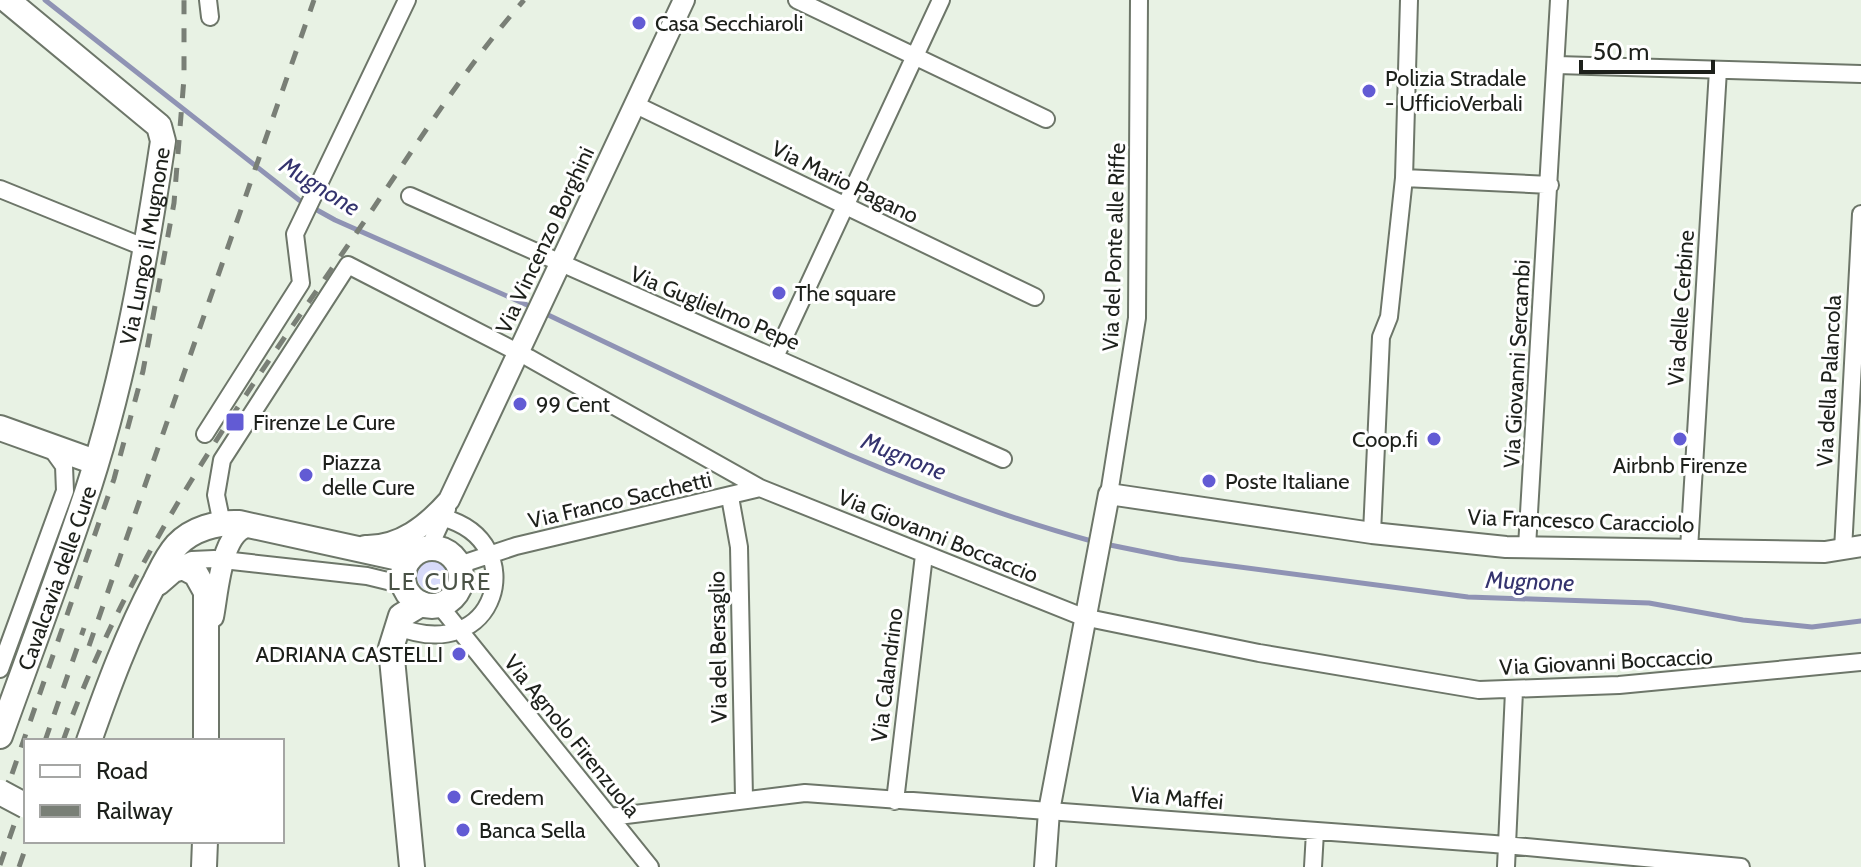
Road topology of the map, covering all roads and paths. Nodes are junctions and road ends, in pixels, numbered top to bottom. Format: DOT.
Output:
graph roads {
  1 [pos="7,0"];
  2 [pos="407,0"];
  3 [pos="684,0"];
  4 [pos="797,0"];
  5 [pos="941,0"];
  6 [pos="1139,0"];
  7 [pos="1409,0"];
  8 [pos="1559,0"];
  9 [pos="915,57"];
  10 [pos="1557,65"];
  11 [pos="1718,70"];
  12 [pos="1859,70"];
  13 [pos="636,105"];
  14 [pos="1046,119"];
  15 [pos="1404,178"];
  16 [pos="1550,185"];
  17 [pos="0,189"];
  18 [pos="410,196"];
  19 [pos="845,206"];
  20 [pos="1861,214"];
  21 [pos="146,248"];
  22 [pos="560,265"];
  23 [pos="1035,297"];
  24 [pos="519,353"];
  25 [pos="775,357"];
  26 [pos="0,428"];
  27 [pos="205,434"];
  28 [pos="42,444"];
  29 [pos="1003,459"];
  30 [pos="95,462"];
  31 [pos="760,488"];
  32 [pos="730,497"];
  33 [pos="1108,502"];
  34 [pos="447,509"];
  35 [pos="222,524"];
  36 [pos="253,526"];
  37 [pos="1372,533"];
  38 [pos="351,546"];
  39 [pos="1527,547"];
  40 [pos="1852,548"];
  41 [pos="1689,549"];
  42 [pos="419,554"];
  43 [pos="490,554"];
  44 [pos="924,555"];
  45 [pos="224,561"];
  46 [pos="459,565"];
  47 [pos="173,570"];
  48 [pos="404,585"];
  49 [pos="151,591"];
  50 [pos="430,605"];
  51 [pos="1083,617"];
  52 [pos="460,632"];
  53 [pos="394,633"];
  54 [pos="208,648"];
  55 [pos="1861,663"];
  56 [pos="0,669"];
  57 [pos="1514,691"];
  58 [pos="0,736"];
  59 [pos="90,739"];
  60 [pos="206,739"];
  61 [pos="0,792"];
  62 [pos="744,798"];
  63 [pos="895,801"];
  64 [pos="24,805"];
  65 [pos="1049,811"];
  66 [pos="610,817"];
  67 [pos="1315,832"];
  68 [pos="205,843"];
  69 [pos="1506,845"];
  70 [pos="204,867"];
  71 [pos="412,867"];
  72 [pos="650,867"];
  73 [pos="1045,867"];
  74 [pos="1313,867"];
  75 [pos="1506,867"];
  76 [pos="1741,867"];
  1 -- 21 [label="main road, Via Lungo il Mugnone"];
  2 -- 27 [label="street"];
  3 -- 13 [label="street, Via Vincenzo Borghini"];
  4 -- 9 [label="street"];
  5 -- 9 [label="street"];
  6 -- 33 [label="street, Via del Ponte alle Riffe"];
  7 -- 15 [label="street"];
  8 -- 10 [label="street, Via Giovanni Sercambi"];
  9 -- 14 [label="street"];
  9 -- 19 [label="street"];
  10 -- 11 [label="street"];
  10 -- 16 [label="street, Via Giovanni Sercambi"];
  11 -- 12 [label="street"];
  11 -- 41 [label="street, Via delle Cerbine"];
  13 -- 19 [label="street, Via Mario Pagano"];
  13 -- 22 [label="street, Via Vincenzo Borghini"];
  15 -- 16 [label="street"];
  15 -- 37 [label="street"];
  16 -- 39 [label="street, Via Giovanni Sercambi"];
  17 -- 21 [label="street"];
  18 -- 22 [label="street, Via Guglielmo Pepe"];
  19 -- 23 [label="street, Via Mario Pagano"];
  19 -- 25 [label="street"];
  20 -- 40 [label="street, Via della Palancola"];
  21 -- 30 [label="main road, Via Lungo il Mugnone"];
  22 -- 24 [label="street, Via Vincenzo Borghini"];
  22 -- 25 [label="street, Via Guglielmo Pepe"];
  24 -- 31 [label="street, Via Giovanni Boccaccio"];
  24 -- 34 [label="street, Via Vincenzo Borghini"];
  24 -- 35 [label="street, Via Giovanni Boccaccio"];
  25 -- 29 [label="street, Via Guglielmo Pepe"];
  26 -- 28 [label="main road"];
  28 -- 30 [label="main road"];
  28 -- 56 [label="street"];
  30 -- 58 [label="main road, Cavalcavia delle Cure"];
  31 -- 32 [label="street, Via Franco Sacchetti"];
  31 -- 44 [label="street, Via Giovanni Boccaccio"];
  32 -- 43 [label="street, Via Franco Sacchetti"];
  32 -- 62 [label="street, Via del Bersaglio"];
  33 -- 37 [label="street, Via Francesco Caracciolo"];
  33 -- 51 [label="street"];
  34 -- 38 [label="street"];
  34 -- 42 [label="street"];
  34 -- 43 [label="street"];
  35 -- 36 [label="main road"];
  35 -- 49 [label="main road"];
  36 -- 38 [label="main road"];
  36 -- 45 [label="street"];
  37 -- 39 [label="street, Via Francesco Caracciolo"];
  38 -- 42 [label="main road"];
  39 -- 41 [label="street, Via Francesco Caracciolo"];
  40 -- 41 [label="street, Via Francesco Caracciolo"];
  42 -- 46 [label="main road"];
  42 -- 48 [label="main road"];
  43 -- 46 [label="street"];
  43 -- 52 [label="street"];
  44 -- 51 [label="street, Via Giovanni Boccaccio"];
  44 -- 63 [label="street, Via Calandrino"];
  45 -- 47 [label="street"];
  45 -- 48 [label="street"];
  45 -- 54 [label="street"];
  46 -- 50 [label="main road"];
  47 -- 49 [label="main road"];
  47 -- 54 [label="main road"];
  48 -- 50 [label="main road"];
  49 -- 59 [label="main road"];
  50 -- 52 [label="street"];
  50 -- 53 [label="main road"];
  51 -- 57 [label="street, Via Giovanni Boccaccio"];
  51 -- 65 [label="street"];
  52 -- 53 [label="street"];
  52 -- 66 [label="street, Via Agnolo Firenzuola"];
  53 -- 71 [label="main road"];
  54 -- 60 [label="main road"];
  55 -- 57 [label="street, Via Giovanni Boccaccio"];
  57 -- 69 [label="street"];
  61 -- 64 [label="main road, bridge"];
  62 -- 63 [label="street, Via Maffei"];
  62 -- 66 [label="street, Via Maffei"];
  63 -- 65 [label="street, Via Maffei"];
  65 -- 67 [label="street, Via Maffei"];
  65 -- 73 [label="street"];
  66 -- 72 [label="street, Via Agnolo Firenzuola"];
  67 -- 69 [label="street, Via Maffei"];
  67 -- 74 [label="street"];
  68 -- 70 [label="main road"];
  69 -- 75 [label="street"];
  69 -- 76 [label="street, Via Maffei"];
}
